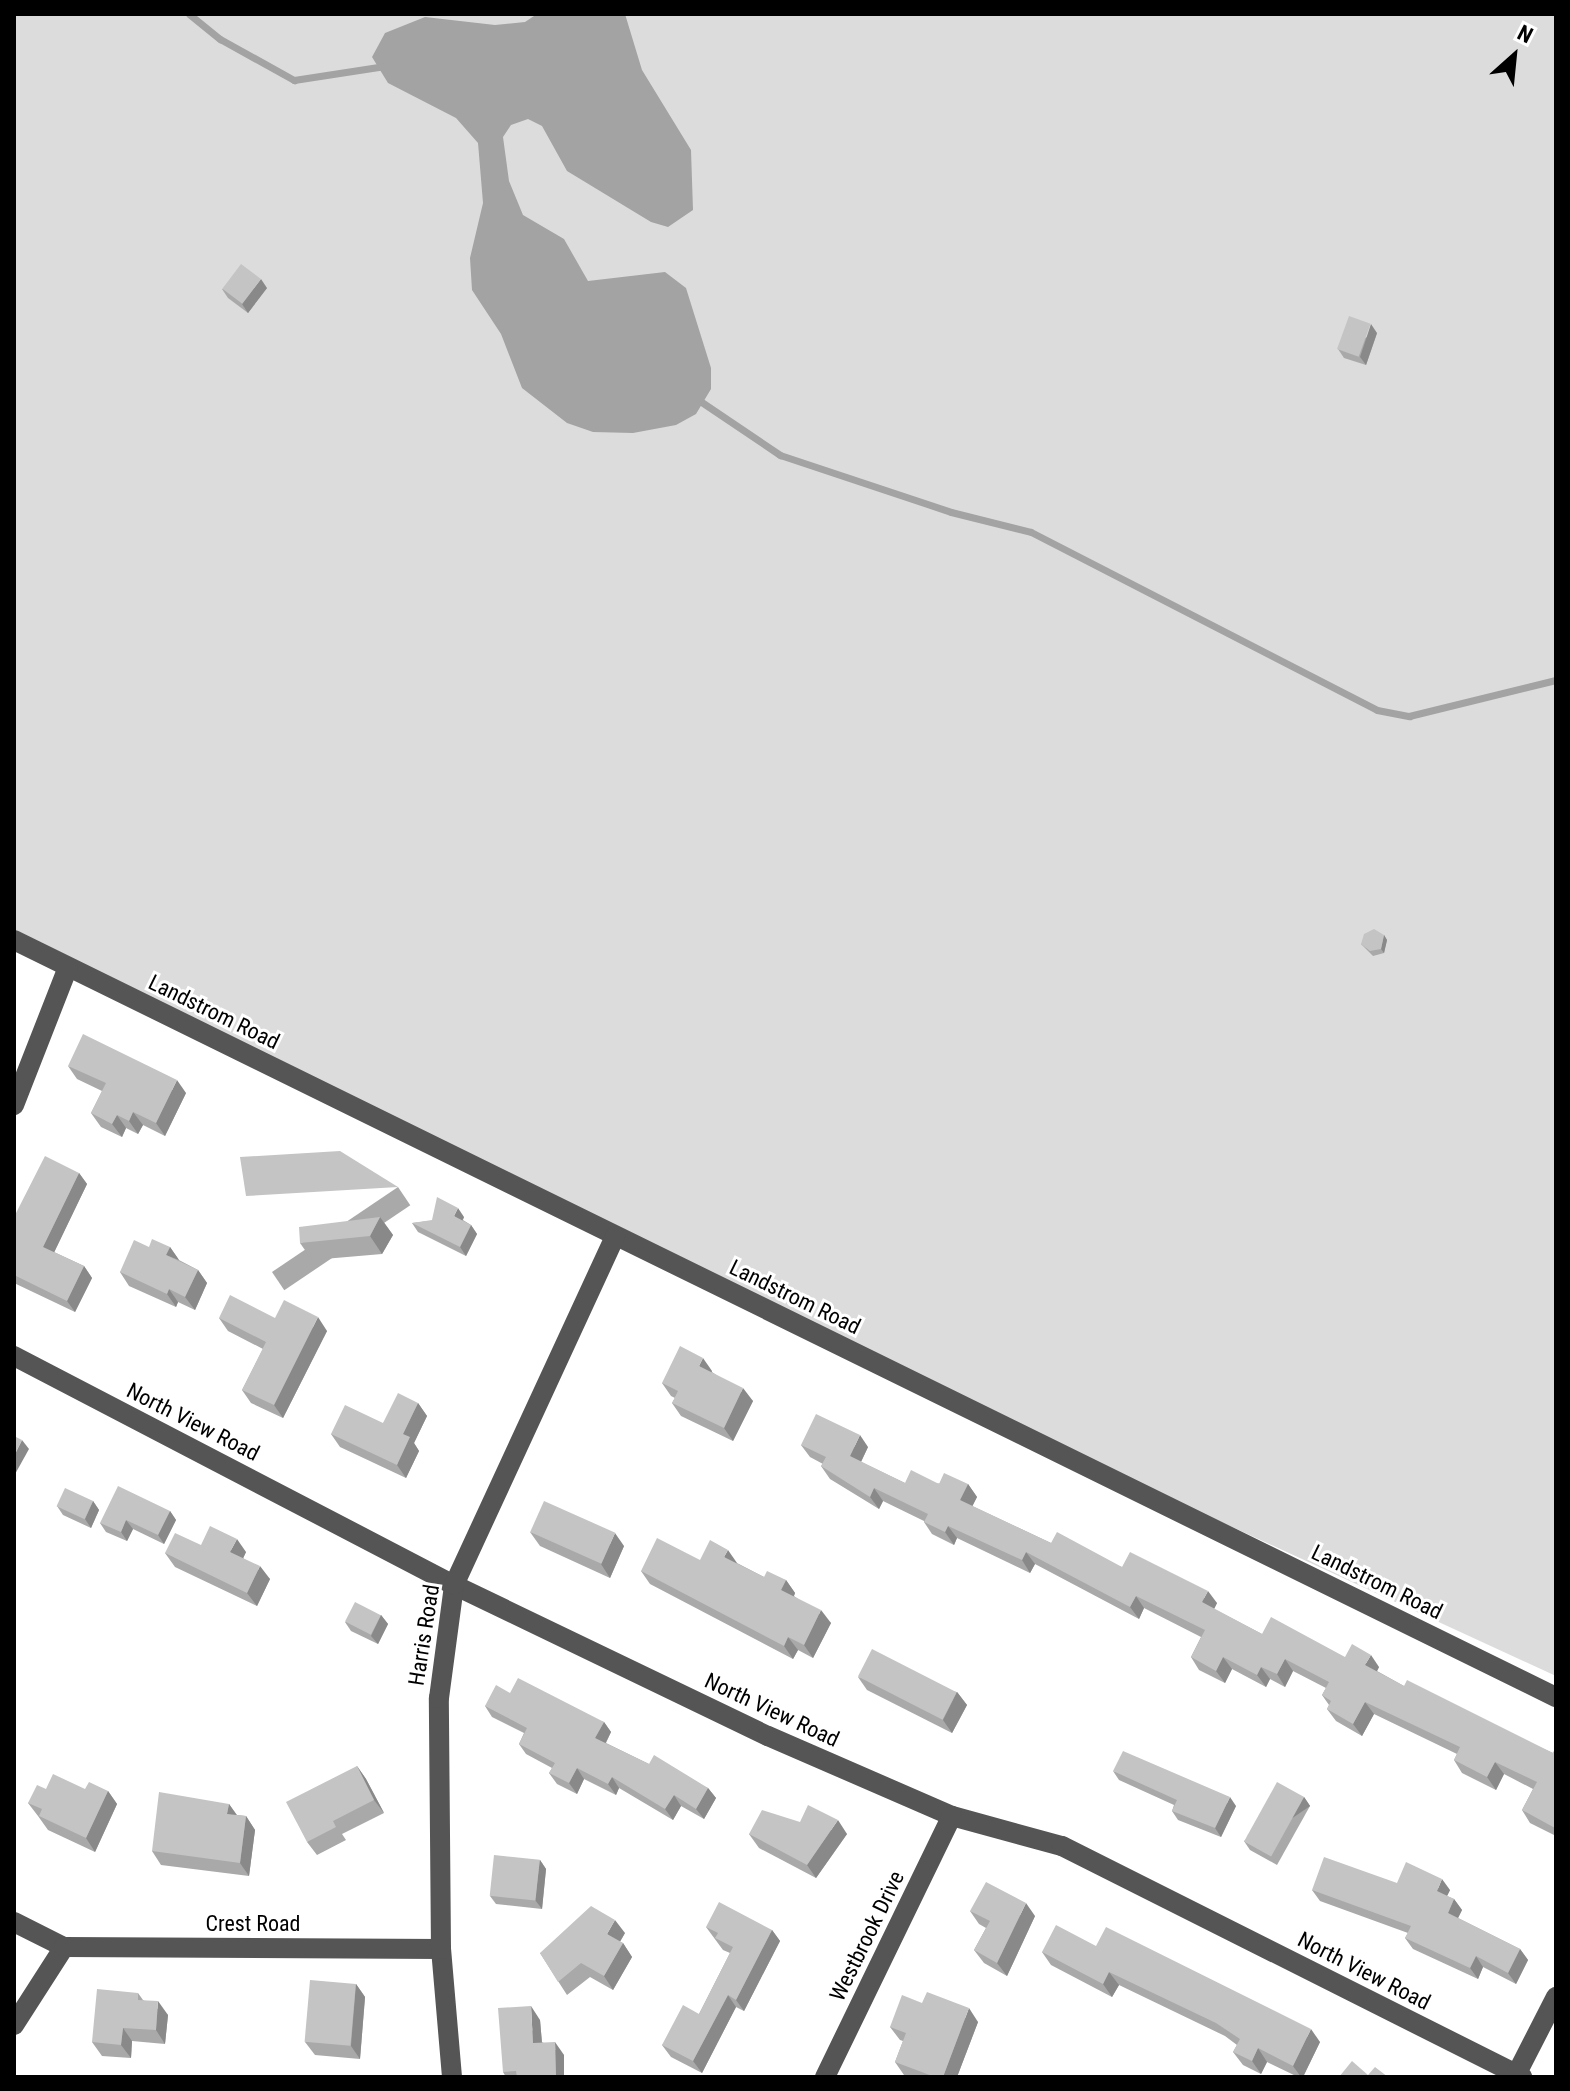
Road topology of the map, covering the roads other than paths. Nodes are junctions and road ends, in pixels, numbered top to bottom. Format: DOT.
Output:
graph roads {
  1 [pos="14,940"];
  2 [pos="68,967"];
  3 [pos="14,1105"];
  4 [pos="615,1236"];
  5 [pos="14,1356"];
  6 [pos="454,1585"];
  7 [pos="1556,1697"];
  8 [pos="952,1816"];
  9 [pos="14,1922"];
  10 [pos="64,1947"];
  11 [pos="441,1949"];
  12 [pos="1556,1997"];
  13 [pos="14,2025"];
  14 [pos="1518,2076"];
  15 [pos="452,2077"];
  16 [pos="825,2077"];
  1 -- 2 [label="street, Landstrom Road"];
  2 -- 3 [label="street"];
  2 -- 4 [label="street, Landstrom Road"];
  4 -- 6 [label="street, Harris Road"];
  4 -- 7 [label="street, Landstrom Road"];
  5 -- 6 [label="street, North View Road"];
  6 -- 8 [label="street, North View Road"];
  6 -- 11 [label="street, Harris Road"];
  8 -- 14 [label="street, North View Road"];
  8 -- 16 [label="street, Westbrook Drive"];
  9 -- 10 [label="street, Crest Road"];
  10 -- 11 [label="street, Crest Road"];
  10 -- 13 [label="street"];
  11 -- 15 [label="street, Harris Road"];
  12 -- 14 [label="street"];
}
